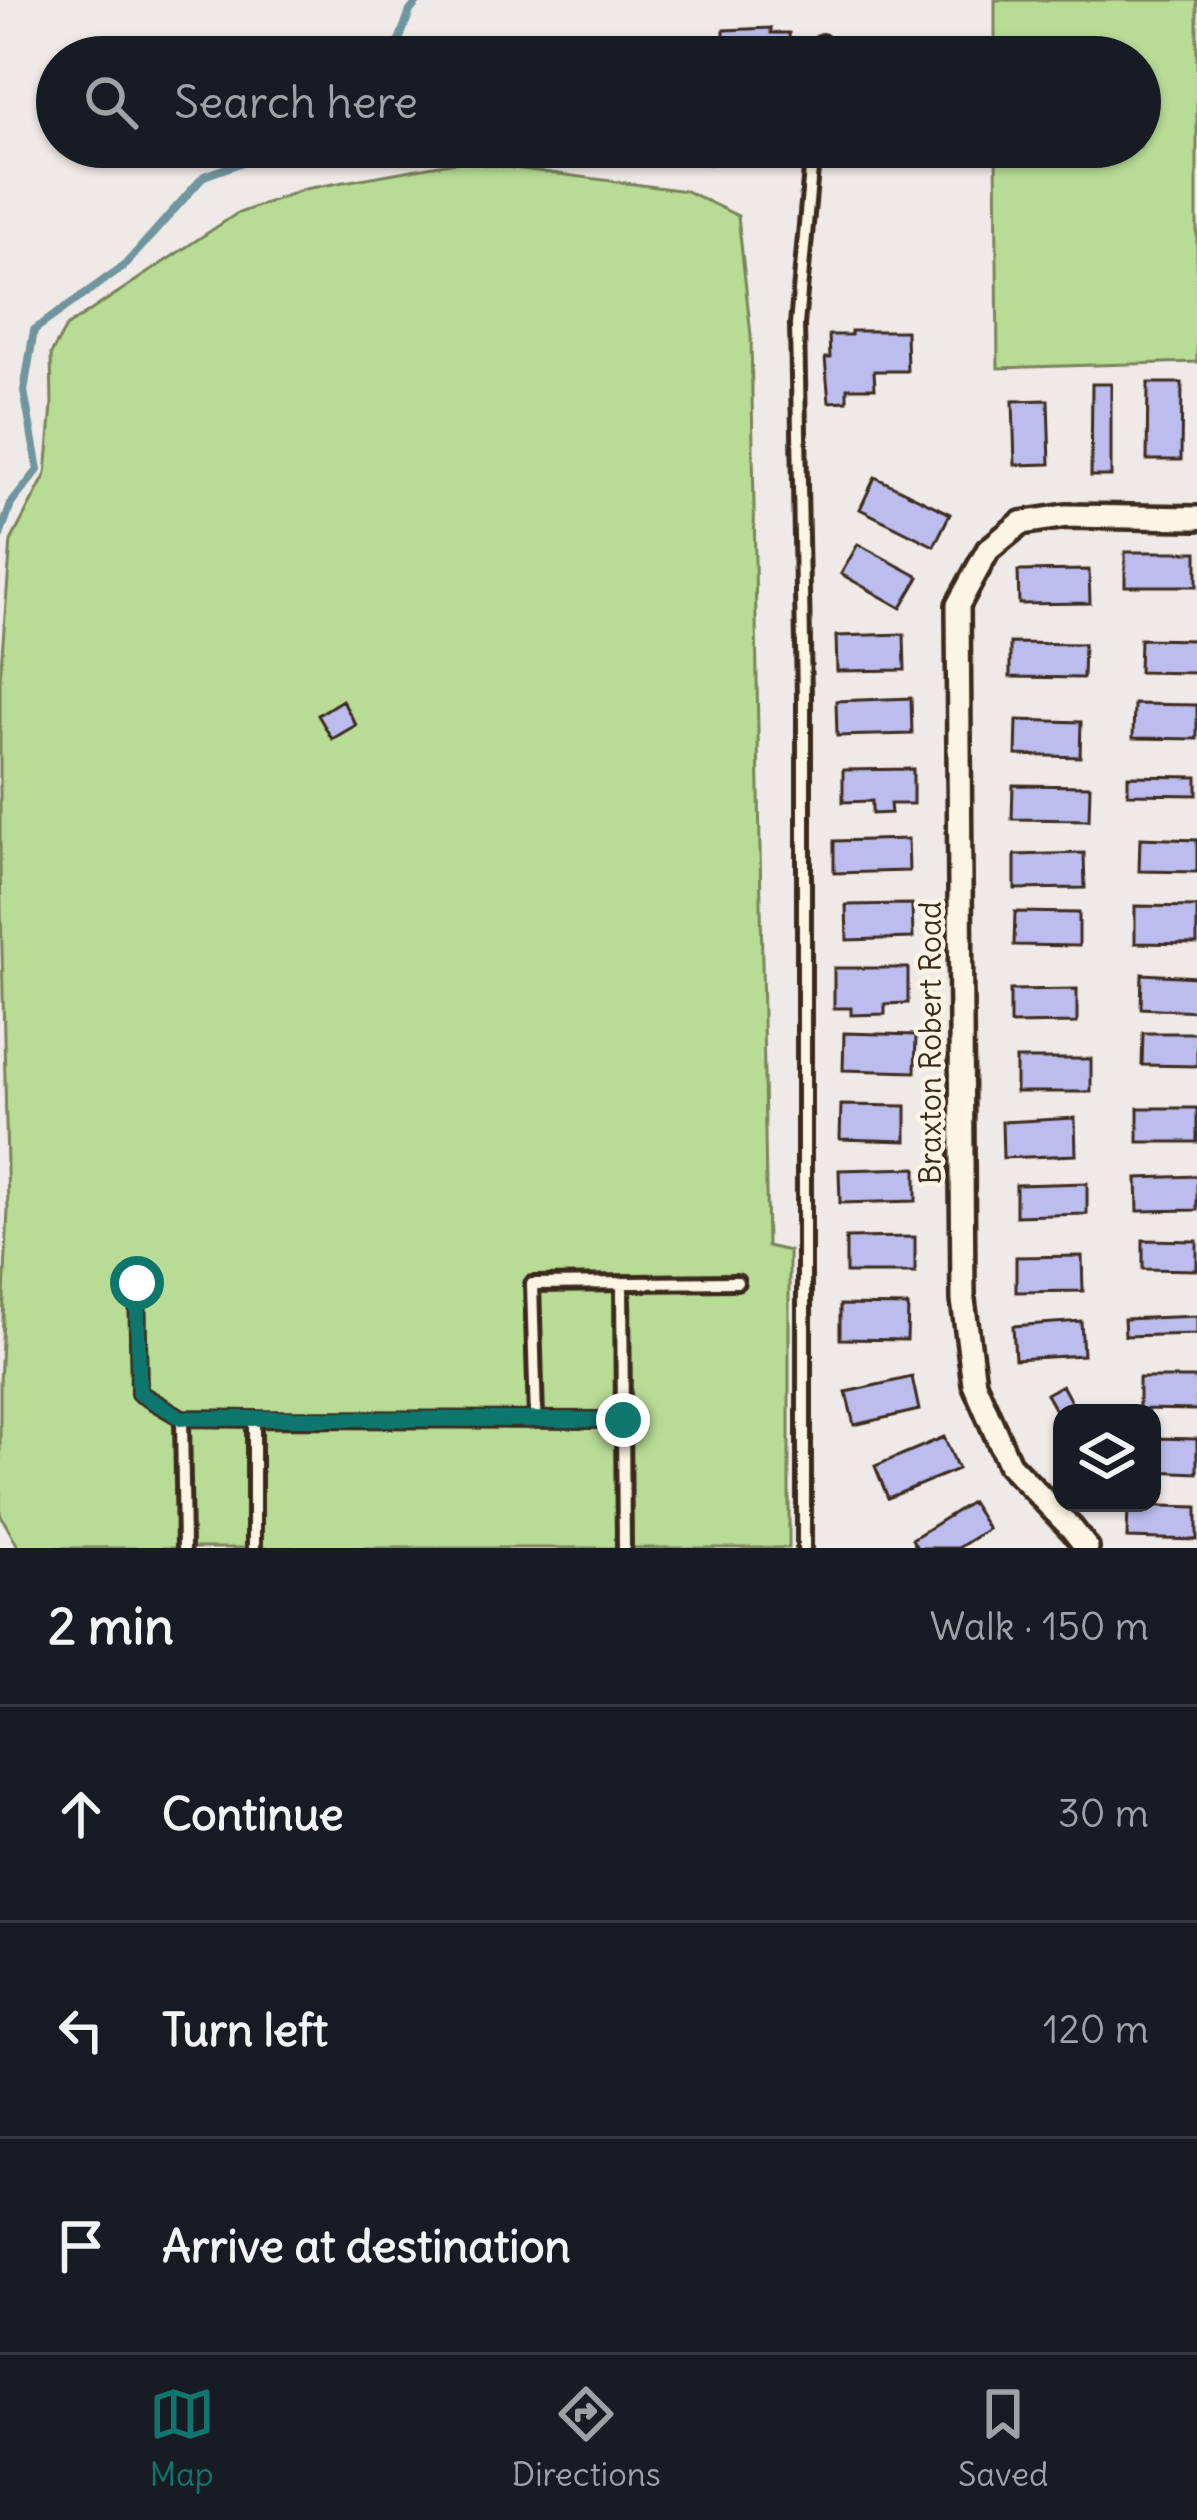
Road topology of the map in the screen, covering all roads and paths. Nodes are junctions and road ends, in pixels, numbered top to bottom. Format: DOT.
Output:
graph roads {
  1 [pos="811,168"];
  2 [pos="1197,518"];
  3 [pos="737,1282"];
  4 [pos="137,1283"];
  5 [pos="622,1285"];
  6 [pos="182,1418"];
  7 [pos="254,1418"];
  8 [pos="536,1420"];
  9 [pos="623,1420"];
  10 [pos="184,1548"];
  11 [pos="254,1548"];
  12 [pos="624,1548"];
  13 [pos="803,1548"];
  14 [pos="1087,1548"];
  1 -- 13 [label="lane"];
  2 -- 14 [label="street, Braxton Robert Road"];
  3 -- 5 [label="lane"];
  4 -- 6 [label="lane"];
  5 -- 8 [label="lane"];
  5 -- 9 [label="lane"];
  6 -- 7 [label="lane"];
  6 -- 10 [label="lane"];
  7 -- 8 [label="lane"];
  7 -- 11 [label="lane"];
  8 -- 9 [label="lane"];
  9 -- 12 [label="lane"];
}
